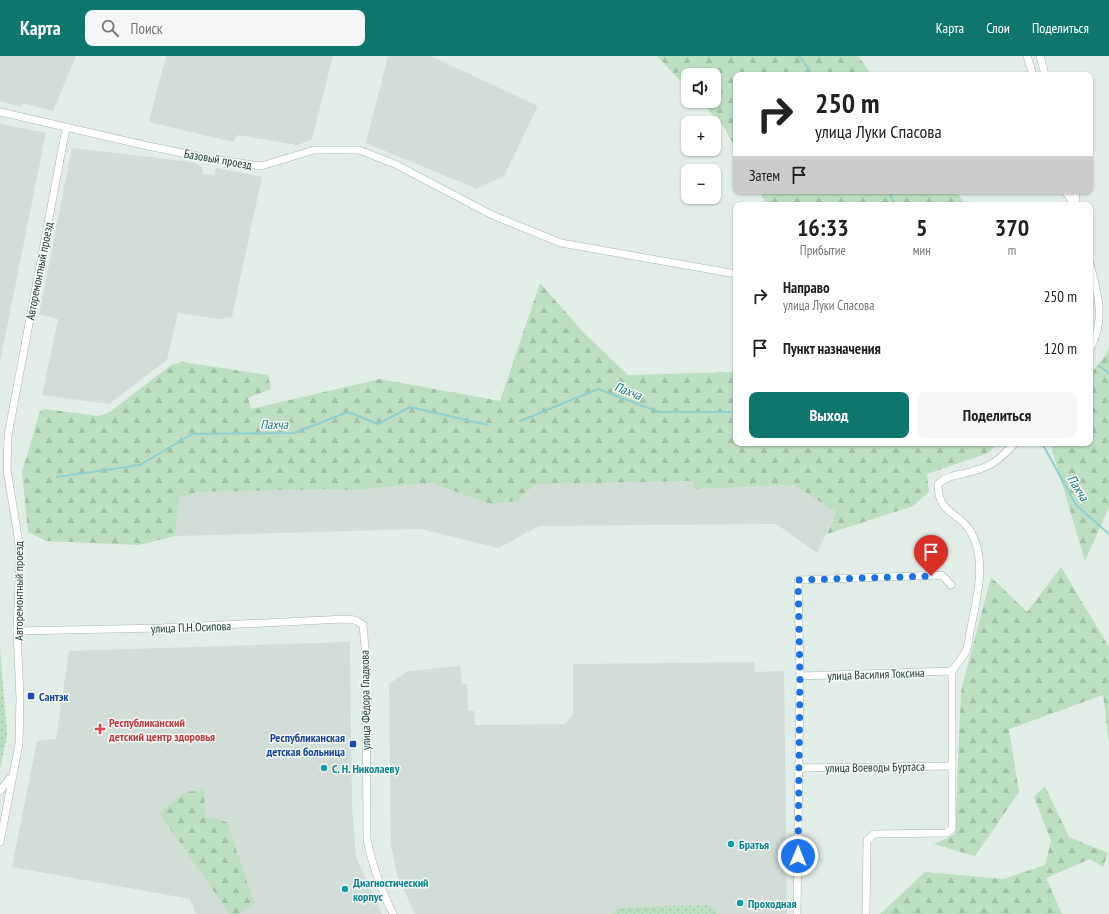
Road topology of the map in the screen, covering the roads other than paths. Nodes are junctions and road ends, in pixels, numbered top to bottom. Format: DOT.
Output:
graph roads {
  1 [pos="1027,56"];
  2 [pos="1040,56"];
  3 [pos="1032,72"];
  4 [pos="1044,72"];
  5 [pos="0,112"];
  6 [pos="66,128"];
  7 [pos="733,273"];
  8 [pos="1093,276"];
  9 [pos="1093,340"];
  10 [pos="1012,446"];
  11 [pos="951,585"];
  12 [pos="363,625"];
  13 [pos="18,631"];
  14 [pos="952,671"];
  15 [pos="800,676"];
  16 [pos="952,766"];
  17 [pos="799,768"];
  18 [pos="12,775"];
  19 [pos="0,792"];
  20 [pos="0,842"];
  21 [pos="393,914"];
  22 [pos="797,914"];
  23 [pos="866,914"];
  1 -- 3 [label="street"];
  2 -- 4 [label="street"];
  5 -- 6 [label="street, Базовый проезд"];
  6 -- 7 [label="street, Базовый проезд"];
  6 -- 13 [label="street, Авторемонтный проезд"];
  8 -- 9 [label="street"];
  10 -- 14 [label="street"];
  11 -- 15 [label="street"];
  12 -- 13 [label="street, улица П.Н.Осипова"];
  12 -- 21 [label="street, улица Фёдора Гладкова"];
  13 -- 18 [label="street, Авторемонтный проезд"];
  14 -- 15 [label="street, улица Василия Токсина"];
  14 -- 16 [label="street"];
  15 -- 17 [label="street"];
  16 -- 17 [label="street, улица Воеводы Буртаса"];
  16 -- 23 [label="street"];
  17 -- 22 [label="street"];
  18 -- 19 [label="street"];
  18 -- 20 [label="street, Авторемонтный проезд"];
}
